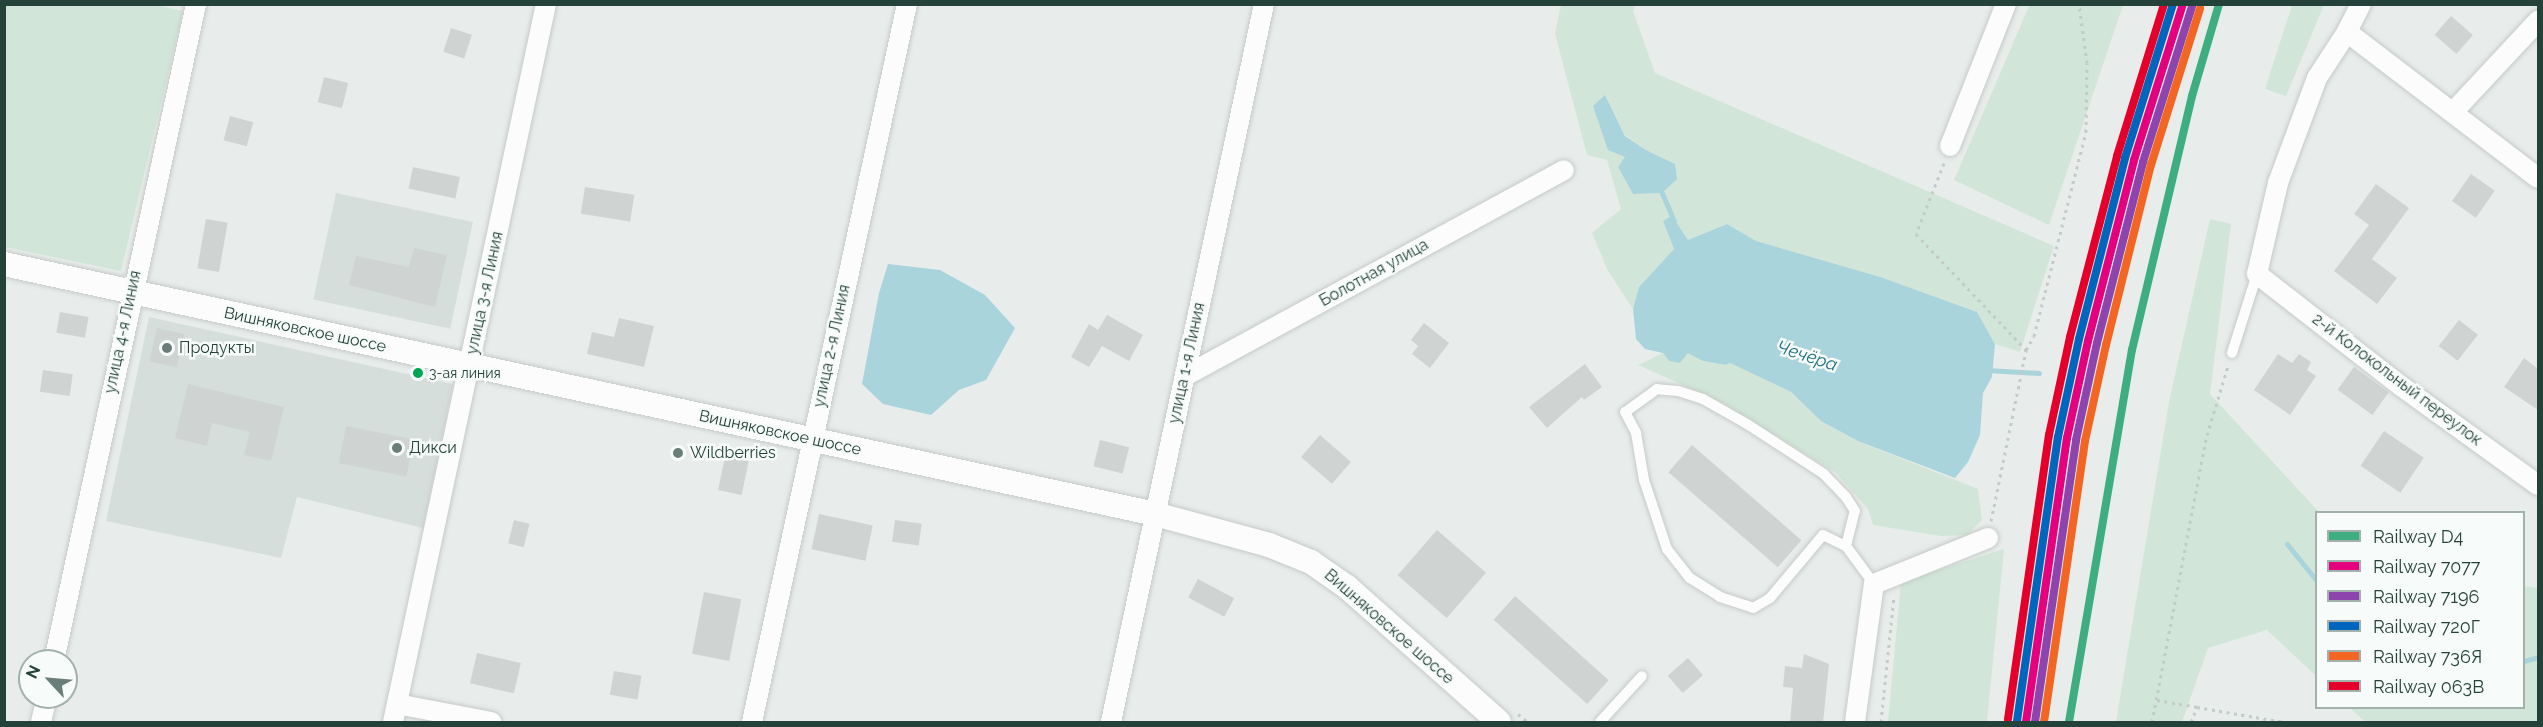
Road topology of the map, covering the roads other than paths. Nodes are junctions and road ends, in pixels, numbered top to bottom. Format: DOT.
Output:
graph roads {
  1 [pos="196,4"];
  2 [pos="546,4"];
  3 [pos="907,4"];
  4 [pos="1264,4"];
  5 [pos="2006,4"];
  6 [pos="2361,4"];
  7 [pos="2538,21"];
  8 [pos="2347,32"];
  9 [pos="2453,112"];
  10 [pos="1950,146"];
  11 [pos="1563,170"];
  12 [pos="2538,178"];
  13 [pos="4,264"];
  14 [pos="2257,274"];
  15 [pos="132,293"];
  16 [pos="2232,353"];
  17 [pos="470,364"];
  18 [pos="1185,376"];
  19 [pos="811,440"];
  20 [pos="2538,485"];
  21 [pos="1155,514"];
  22 [pos="1988,538"];
  23 [pos="1846,546"];
  24 [pos="1874,584"];
  25 [pos="57,649"];
  26 [pos="1642,676"];
  27 [pos="395,713"];
  28 [pos="491,723"];
  29 [pos="752,723"];
  30 [pos="1111,723"];
  31 [pos="1499,723"];
  32 [pos="1600,723"];
  33 [pos="1855,723"];
  1 -- 15 [label="street, улица 4-я Линия"];
  2 -- 17 [label="street, улица 3-я Линия"];
  3 -- 19 [label="street, улица 2-я Линия"];
  4 -- 18 [label="street, улица 1-я Линия"];
  5 -- 10 [label="street"];
  6 -- 8 [label="street"];
  7 -- 9 [label="street"];
  8 -- 9 [label="street"];
  8 -- 14 [label="street"];
  9 -- 12 [label="street"];
  11 -- 18 [label="street, Болотная улица"];
  13 -- 15 [label="street, Вишняковское шоссе"];
  14 -- 16 [label="lane"];
  14 -- 20 [label="street, 2-й Колокольный переулок"];
  15 -- 17 [label="street, Вишняковское шоссе"];
  15 -- 25 [label="street, улица 4-я Линия"];
  17 -- 19 [label="street, Вишняковское шоссе"];
  17 -- 27 [label="street, улица 3-я Линия"];
  18 -- 21 [label="street, улица 1-я Линия"];
  19 -- 21 [label="street, Вишняковское шоссе"];
  19 -- 29 [label="street, улица 2-я Линия"];
  21 -- 30 [label="street, улица 1-я Линия"];
  21 -- 31 [label="street, Вишняковское шоссе"];
  22 -- 24 [label="street"];
  23 -- 23 [label="lane"];
  23 -- 24 [label="lane"];
  24 -- 33 [label="street"];
  26 -- 32 [label="lane"];
  27 -- 28 [label="street"];
}
